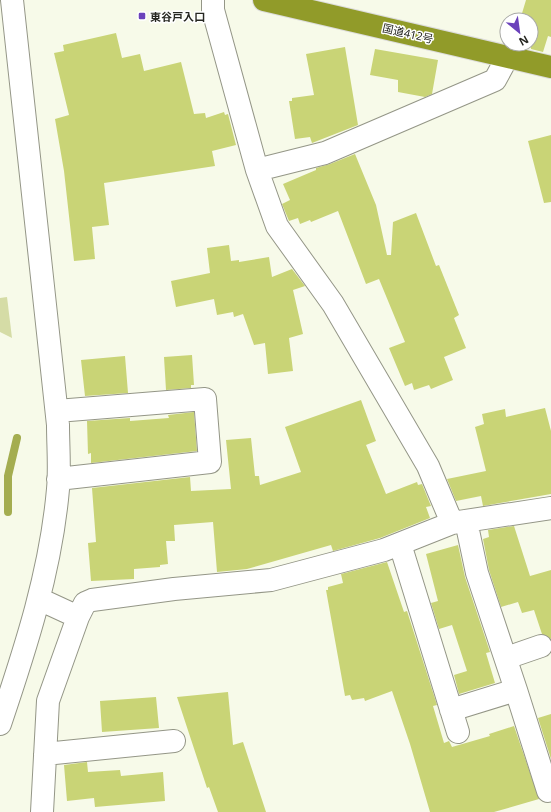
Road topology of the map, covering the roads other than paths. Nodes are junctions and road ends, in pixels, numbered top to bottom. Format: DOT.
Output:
graph roads {
  1 [pos="12,0"];
  2 [pos="213,0"];
  3 [pos="264,0"];
  4 [pos="508,56"];
  5 [pos="551,67"];
  6 [pos="257,170"];
  7 [pos="57,411"];
  8 [pos="58,479"];
  9 [pos="551,508"];
  10 [pos="459,522"];
  11 [pos="400,544"];
  12 [pos="40,599"];
  13 [pos="78,617"];
  14 [pos="542,646"];
  15 [pos="506,658"];
  16 [pos="516,690"];
  17 [pos="451,710"];
  18 [pos="0,724"];
  19 [pos="458,732"];
  20 [pos="174,741"];
  21 [pos="45,754"];
  22 [pos="548,791"];
  23 [pos="42,812"];
  1 -- 7 [label="street"];
  2 -- 6 [label="street"];
  3 -- 4 [label="highway, 国道412号"];
  4 -- 5 [label="highway, 国道412号"];
  4 -- 6 [label="street"];
  6 -- 10 [label="street"];
  7 -- 8 [label="street"];
  7 -- 8 [label="street"];
  8 -- 12 [label="street"];
  9 -- 10 [label="street"];
  10 -- 11 [label="street"];
  10 -- 15 [label="street"];
  11 -- 13 [label="street"];
  11 -- 17 [label="street"];
  12 -- 13 [label="street"];
  12 -- 18 [label="street"];
  13 -- 21 [label="street"];
  14 -- 15 [label="street"];
  15 -- 16 [label="street"];
  16 -- 17 [label="street"];
  16 -- 22 [label="street"];
  17 -- 19 [label="street"];
  20 -- 21 [label="street"];
  21 -- 23 [label="street"];
}
